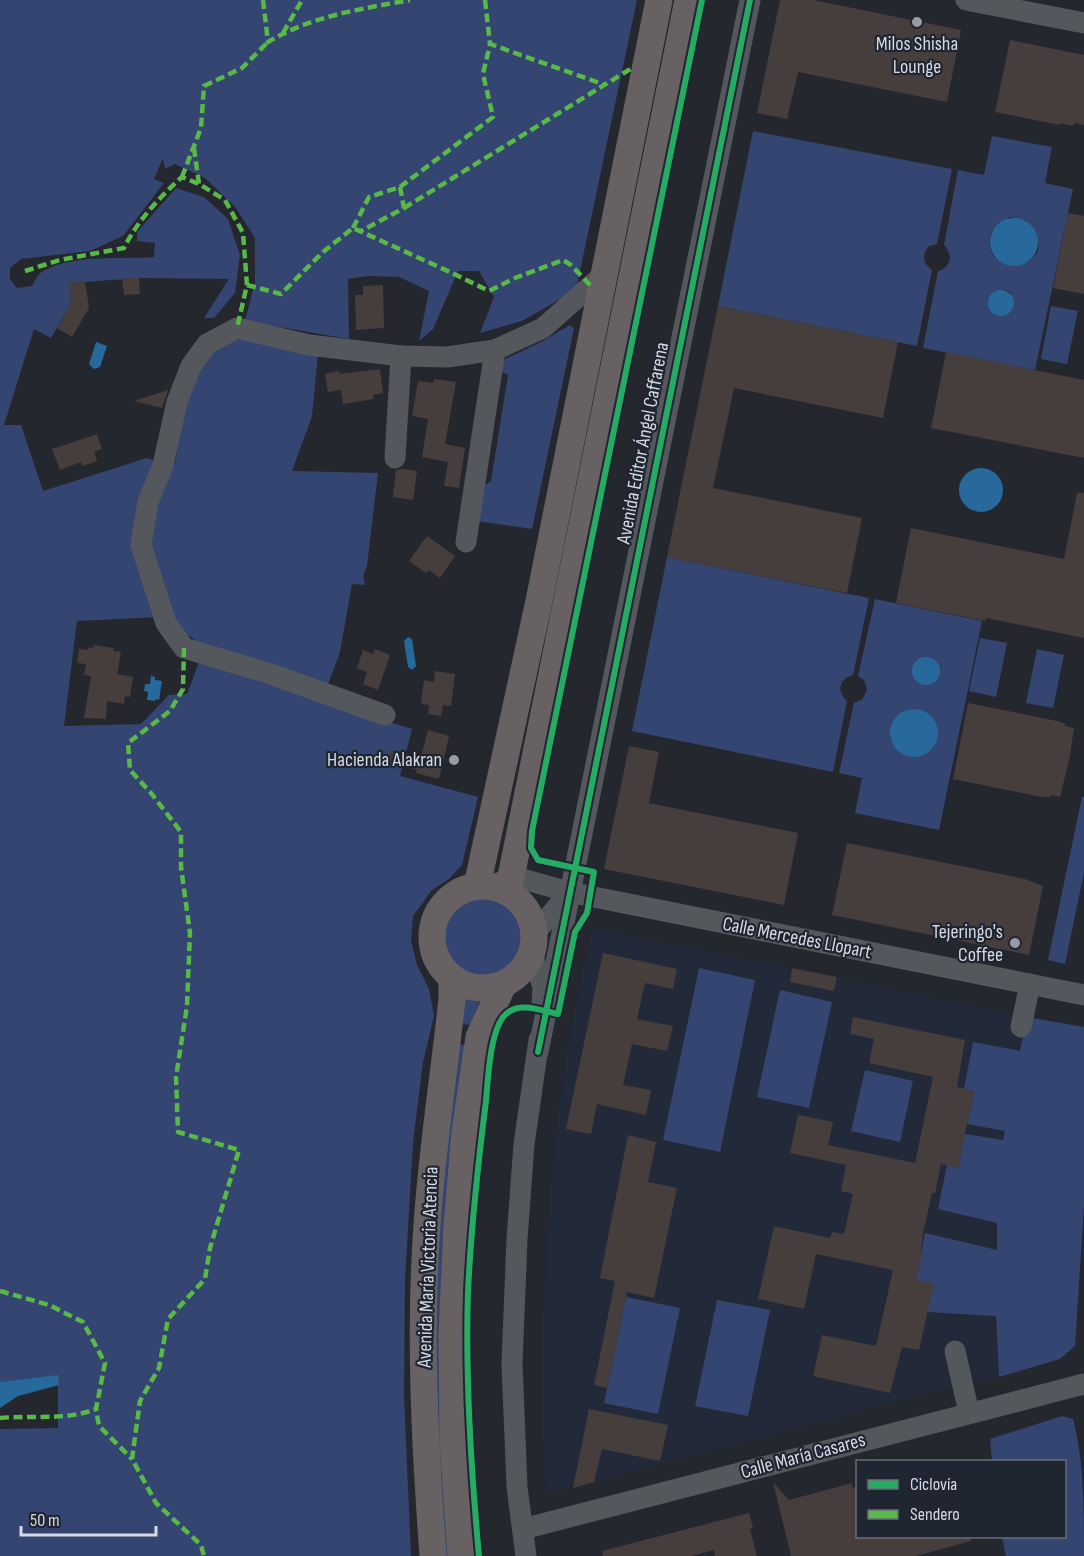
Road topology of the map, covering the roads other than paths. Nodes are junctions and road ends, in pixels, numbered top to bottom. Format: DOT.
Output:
graph roads {
  1 [pos="659,0"];
  2 [pos="688,0"];
  3 [pos="750,0"];
  4 [pos="966,0"];
  5 [pos="1084,22"];
  6 [pos="604,274"];
  7 [pos="495,350"];
  8 [pos="401,356"];
  9 [pos="395,458"];
  10 [pos="466,542"];
  11 [pos="386,715"];
  12 [pos="498,885"];
  13 [pos="569,892"];
  14 [pos="534,943"];
  15 [pos="452,979"];
  16 [pos="1030,984"];
  17 [pos="503,985"];
  18 [pos="1084,995"];
  19 [pos="1021,1027"];
  20 [pos="538,1052"];
  21 [pos="955,1350"];
  22 [pos="1084,1384"];
  23 [pos="969,1413"];
  24 [pos="523,1529"];
  25 [pos="433,1556"];
  26 [pos="461,1556"];
  27 [pos="526,1556"];
  1 -- 6 [label="main road"];
  2 -- 12 [label="main road"];
  3 -- 13 [label="street, Avenida Editor Ángel Caffarena"];
  4 -- 5 [label="street"];
  6 -- 7 [label="street"];
  6 -- 12 [label="main road"];
  7 -- 8 [label="street"];
  7 -- 10 [label="street"];
  8 -- 9 [label="street"];
  8 -- 11 [label="street"];
  12 -- 13 [label="street, Calle Mercedes Llopart"];
  12 -- 14 [label="main road"];
  12 -- 15 [label="main road"];
  13 -- 14 [label="street"];
  13 -- 16 [label="street, Calle Mercedes Llopart"];
  13 -- 20 [label="street"];
  14 -- 17 [label="main road"];
  14 -- 20 [label="street"];
  15 -- 17 [label="main road"];
  15 -- 25 [label="main road, Avenida María Victoria Atencia"];
  16 -- 18 [label="street, Calle Mercedes Llopart"];
  16 -- 19 [label="street"];
  17 -- 26 [label="main road, Avenida María Victoria Atencia"];
  20 -- 24 [label="street"];
  21 -- 23 [label="street"];
  22 -- 23 [label="street, Calle María Casares"];
  23 -- 24 [label="street, Calle María Casares"];
  24 -- 27 [label="street"];
}
